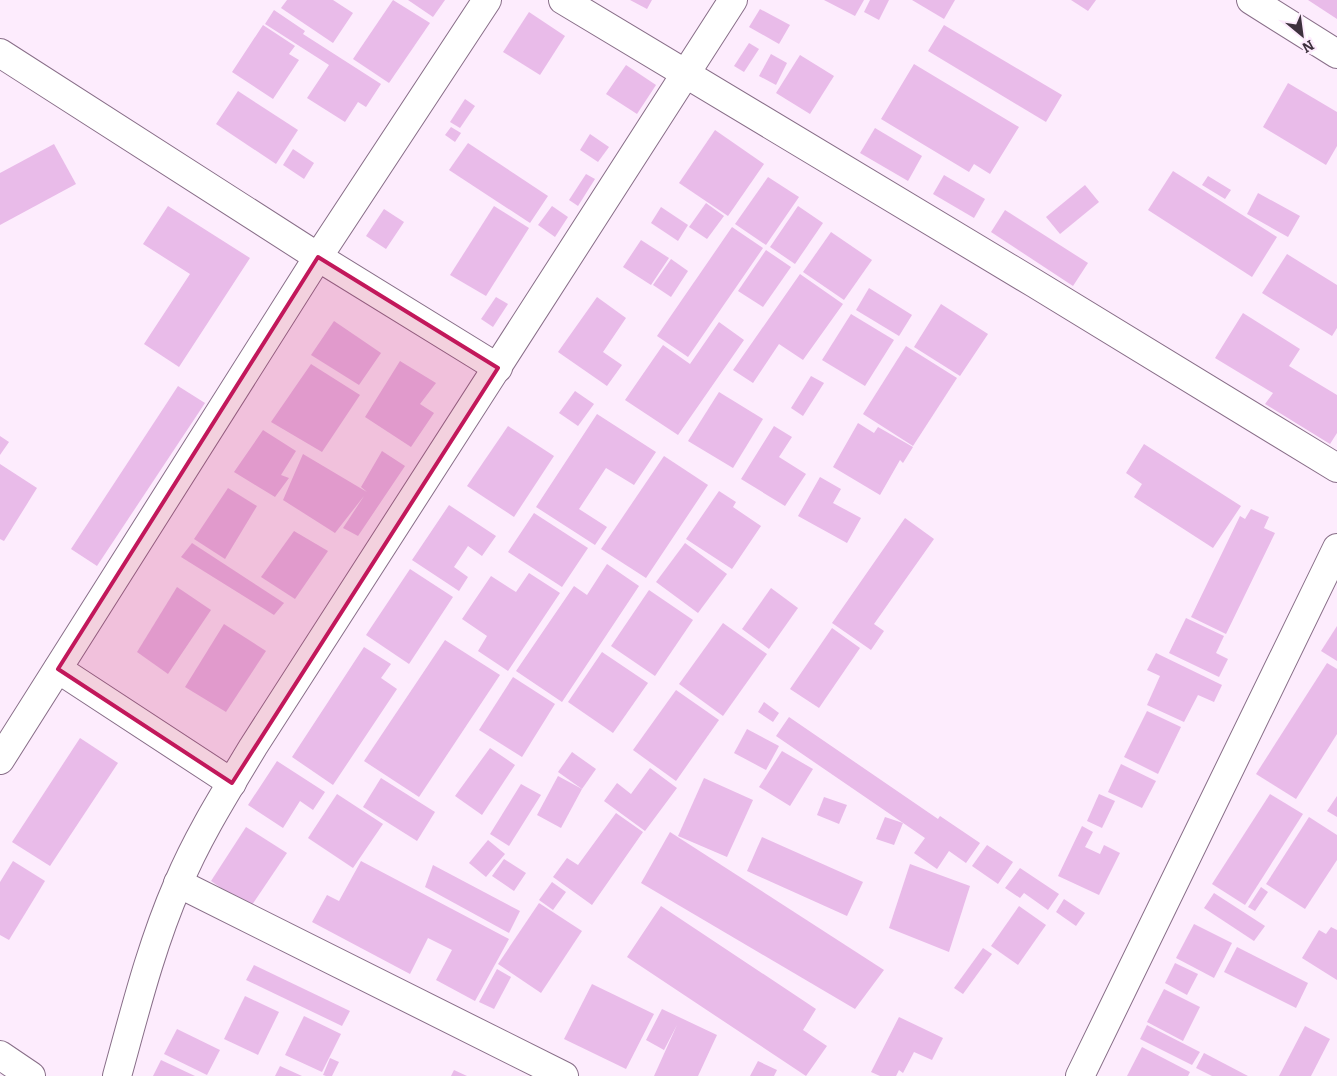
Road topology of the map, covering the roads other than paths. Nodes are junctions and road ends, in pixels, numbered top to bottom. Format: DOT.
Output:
graph roads {
  1 [pos="488,0"];
  2 [pos="562,0"];
  3 [pos="733,0"];
  4 [pos="1251,0"];
  5 [pos="0,53"];
  6 [pos="1337,54"];
  7 [pos="687,74"];
  8 [pos="318,256"];
  9 [pos="498,368"];
  10 [pos="1337,468"];
  11 [pos="1337,548"];
  12 [pos="58,668"];
  13 [pos="0,760"];
  14 [pos="232,782"];
  15 [pos="178,883"];
  16 [pos="0,1055"];
  17 [pos="31,1076"];
  18 [pos="117,1076"];
  19 [pos="564,1076"];
  20 [pos="1080,1076"];
  1 -- 8 [label="street"];
  2 -- 7 [label="street"];
  3 -- 7 [label="street"];
  4 -- 6 [label="street"];
  5 -- 8 [label="street"];
  7 -- 9 [label="street"];
  7 -- 10 [label="street"];
  8 -- 9 [label="street"];
  8 -- 12 [label="street"];
  9 -- 14 [label="street"];
  11 -- 20 [label="street"];
  12 -- 13 [label="street"];
  12 -- 14 [label="street"];
  14 -- 15 [label="street"];
  15 -- 18 [label="street"];
  15 -- 19 [label="street"];
  16 -- 17 [label="street"];
}
